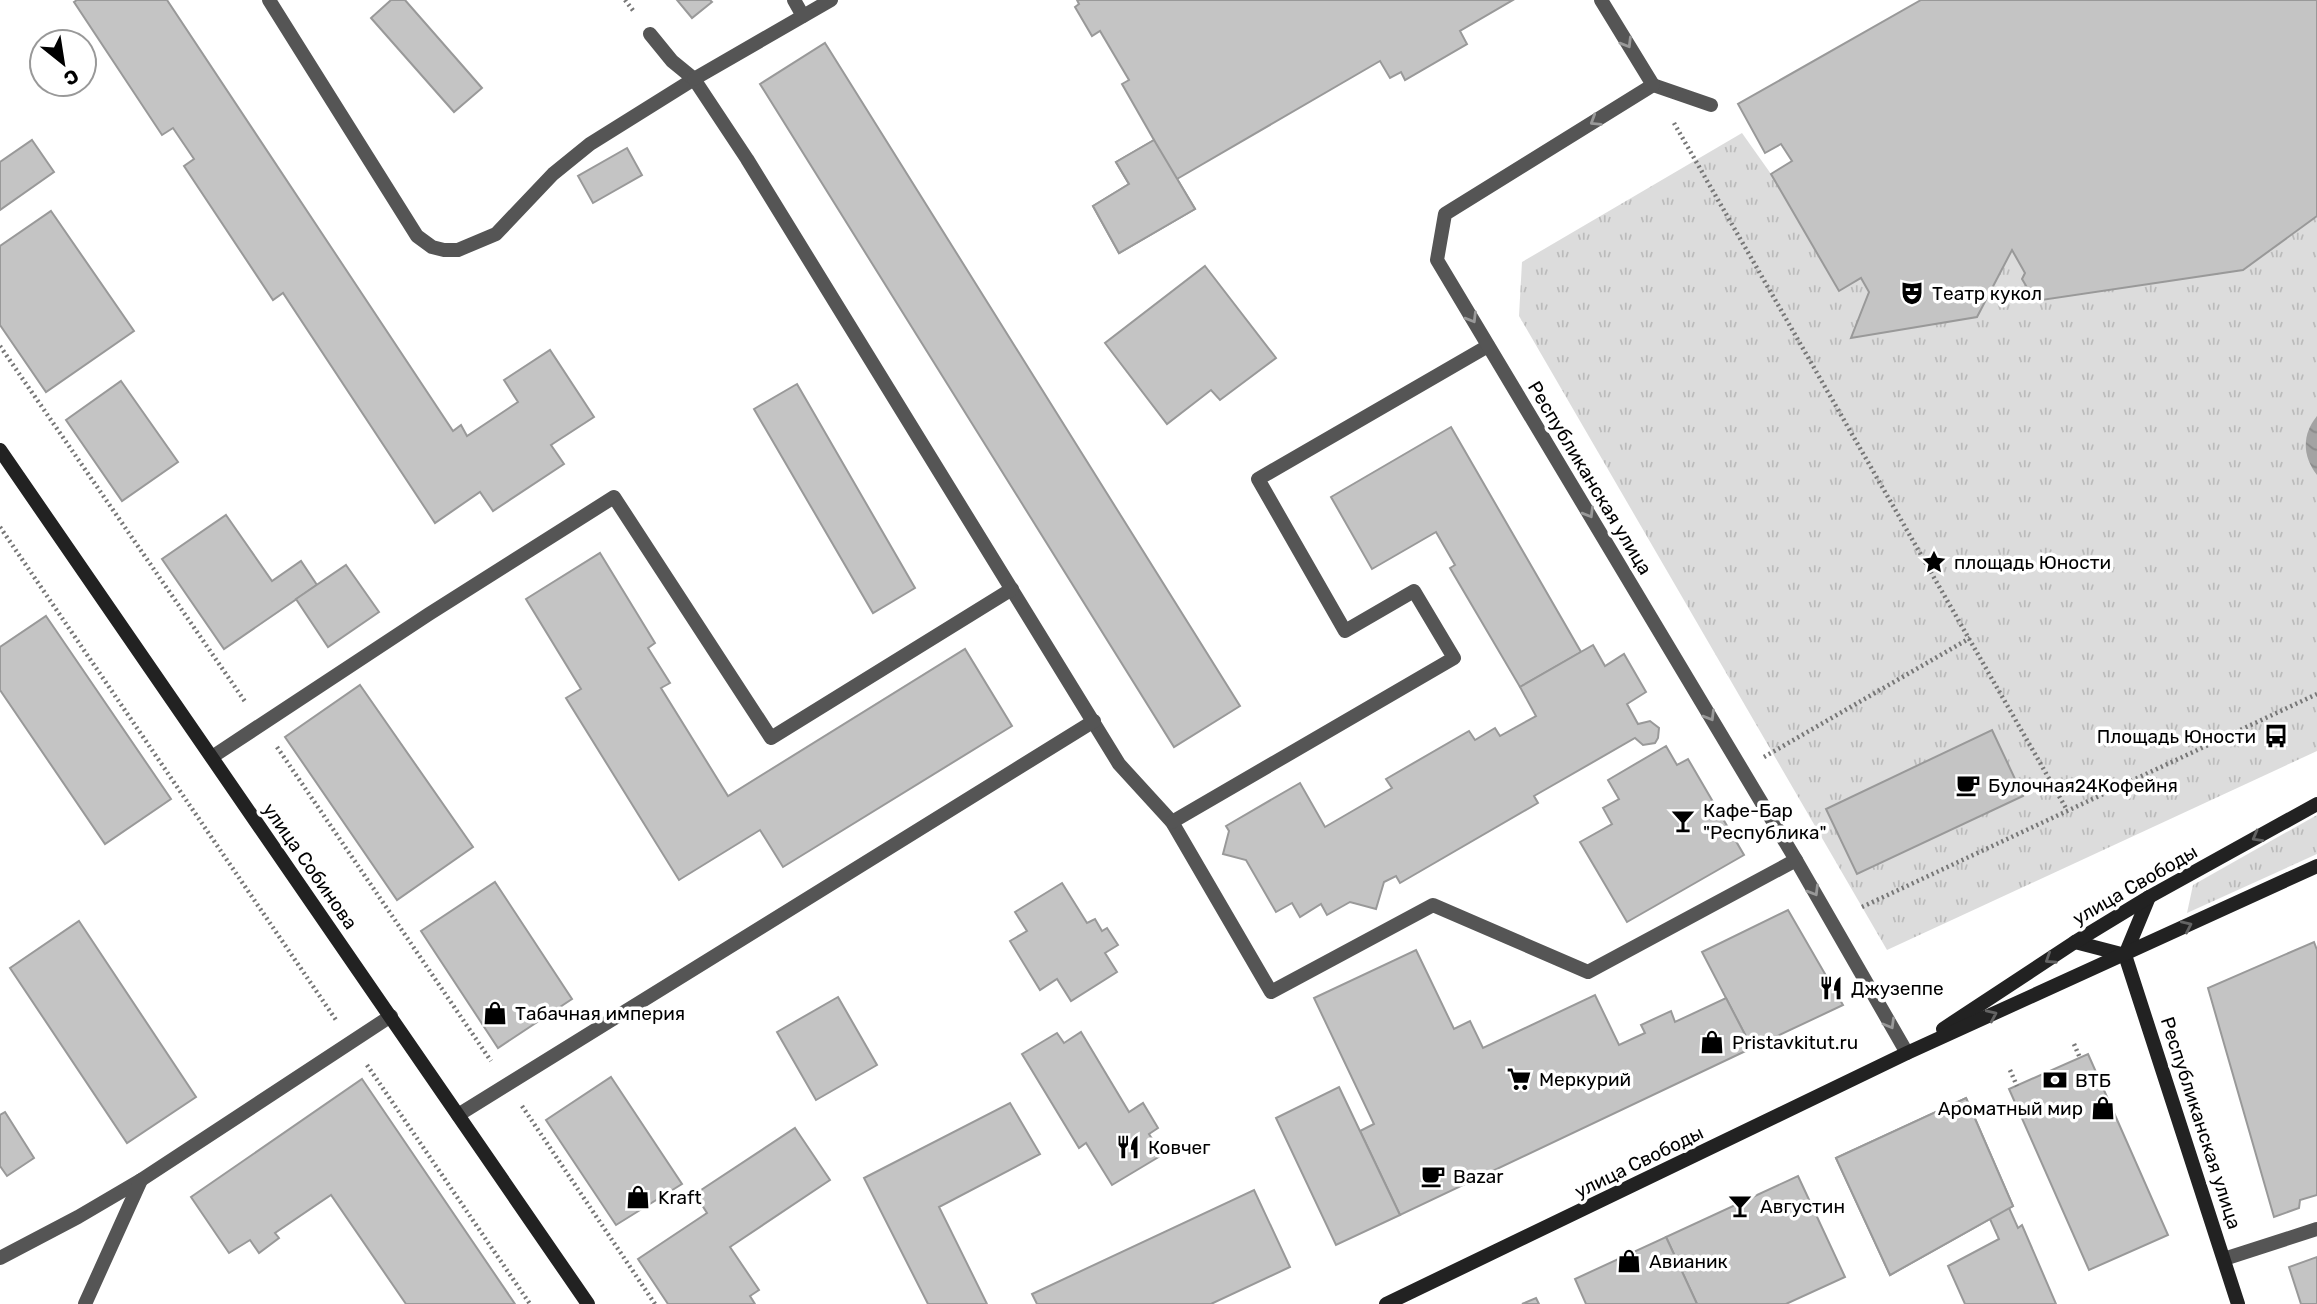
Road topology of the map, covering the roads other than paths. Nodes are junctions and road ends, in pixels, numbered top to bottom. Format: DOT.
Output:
graph roads {
  1 [pos="269,0"];
  2 [pos="794,0"];
  3 [pos="831,0"];
  4 [pos="1601,0"];
  5 [pos="803,16"];
  6 [pos="650,34"];
  7 [pos="694,79"];
  8 [pos="1653,85"];
  9 [pos="1711,105"];
  10 [pos="1488,346"];
  11 [pos="0,450"];
  12 [pos="1012,589"];
  13 [pos="1094,721"];
  14 [pos="212,757"];
  15 [pos="2317,804"];
  16 [pos="1172,821"];
  17 [pos="1796,860"];
  18 [pos="2317,866"];
  19 [pos="2150,897"];
  20 [pos="2075,942"];
  21 [pos="2125,955"];
  22 [pos="391,1016"];
  23 [pos="1907,1053"];
  24 [pos="458,1115"];
  25 [pos="141,1180"];
  26 [pos="2317,1229"];
  27 [pos="0,1258"];
  28 [pos="2224,1259"];
  29 [pos="85,1304"];
  30 [pos="588,1304"];
  31 [pos="1386,1304"];
  32 [pos="2238,1304"];
  1 -- 7 [label="street"];
  2 -- 5 [label="street"];
  3 -- 5 [label="street"];
  4 -- 8 [label="street, one-way"];
  5 -- 7 [label="street"];
  6 -- 7 [label="street"];
  7 -- 12 [label="street"];
  8 -- 9 [label="street"];
  8 -- 10 [label="street, Республиканская улица, one-way"];
  10 -- 16 [label="street"];
  10 -- 17 [label="street, Республиканская улица, one-way"];
  11 -- 14 [label="main road, улица Собинова"];
  12 -- 13 [label="street"];
  12 -- 14 [label="street"];
  13 -- 16 [label="street"];
  13 -- 24 [label="street"];
  14 -- 22 [label="main road, улица Собинова"];
  15 -- 19 [label="main road, улица Свободы, one-way"];
  16 -- 17 [label="street"];
  17 -- 23 [label="street, Республиканская улица, one-way"];
  21 -- 18 [label="main road, улица Свободы, one-way"];
  19 -- 20 [label="main road, улица Свободы"];
  19 -- 21 [label="main road"];
  20 -- 21 [label="main road"];
  20 -- 23 [label="main road, улица Свободы, one-way"];
  23 -- 21 [label="main road, улица Свободы, one-way"];
  21 -- 28 [label="main road, Республиканская улица"];
  22 -- 24 [label="main road, улица Собинова"];
  22 -- 25 [label="street"];
  23 -- 31 [label="main road, улица Свободы"];
  24 -- 30 [label="main road, улица Собинова"];
  25 -- 27 [label="street"];
  25 -- 29 [label="street"];
  26 -- 28 [label="street"];
  28 -- 32 [label="main road, Республиканская улица"];
}
